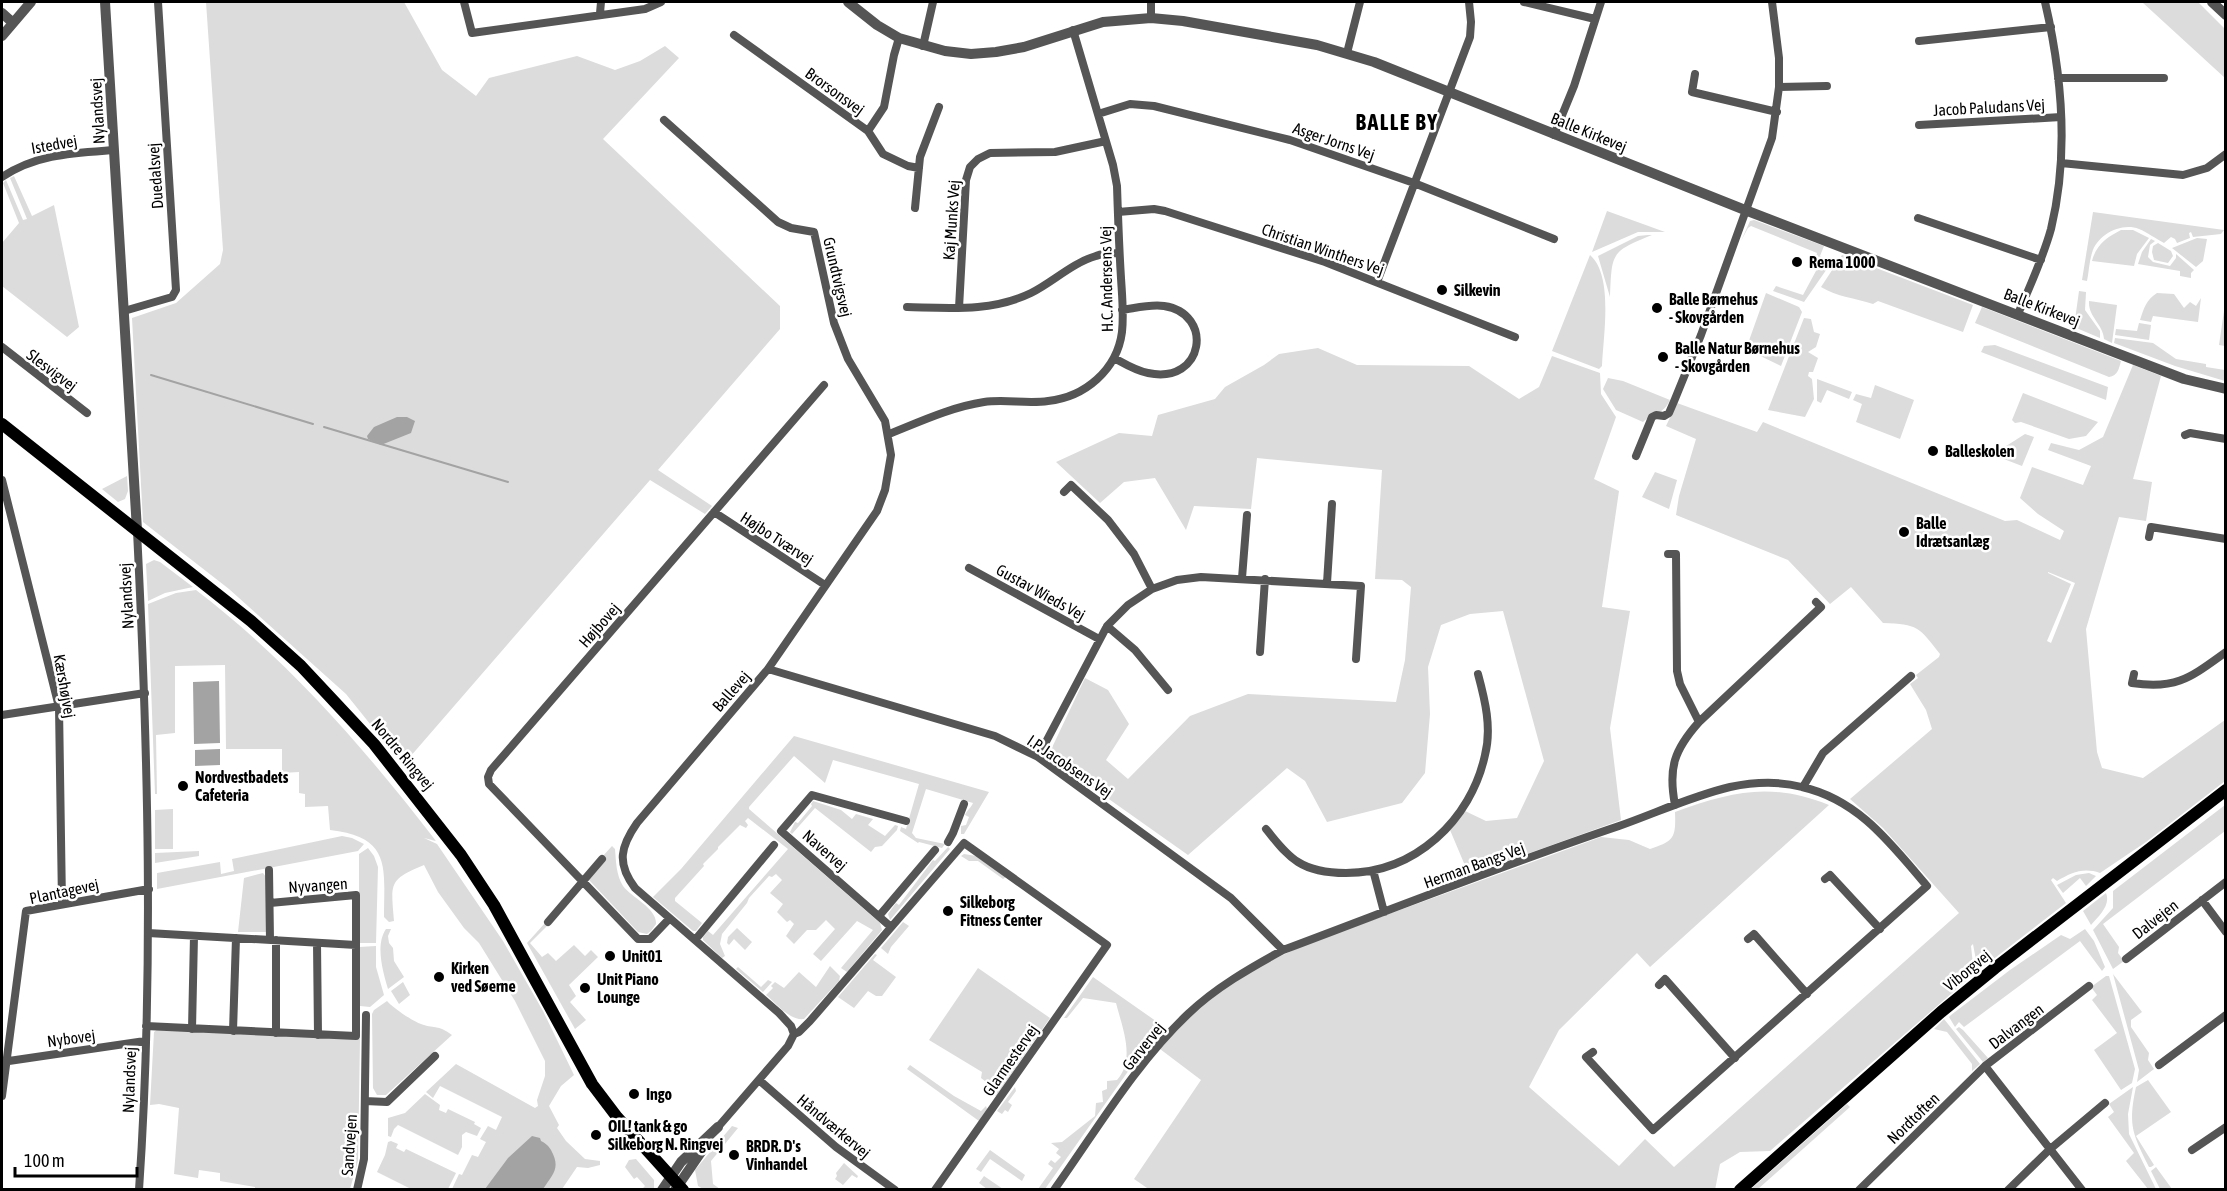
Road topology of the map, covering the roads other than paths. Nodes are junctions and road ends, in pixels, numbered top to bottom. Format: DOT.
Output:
graph roads {
  1 [pos="22,2"];
  2 [pos="31,2"];
  3 [pos="105,2"];
  4 [pos="158,2"];
  5 [pos="464,2"];
  6 [pos="601,2"];
  7 [pos="661,2"];
  8 [pos="848,2"];
  9 [pos="933,2"];
  10 [pos="1151,2"];
  11 [pos="1360,2"];
  12 [pos="1470,2"];
  13 [pos="1524,2"];
  14 [pos="1601,2"];
  15 [pos="1772,2"];
  16 [pos="2045,2"];
  17 [pos="2212,2"];
  18 [pos="2221,2"];
  19 [pos="2226,5"];
  20 [pos="2,13"];
  21 [pos="600,13"];
  22 [pos="2226,15"];
  23 [pos="1151,18"];
  24 [pos="1595,19"];
  25 [pos="12,22"];
  26 [pos="2051,27"];
  27 [pos="1073,30"];
  28 [pos="734,35"];
  29 [pos="2,36"];
  30 [pos="899,38"];
  31 [pos="1919,41"];
  32 [pos="923,46"];
  33 [pos="1347,53"];
  34 [pos="1695,74"];
  35 [pos="2058,78"];
  36 [pos="2164,78"];
  37 [pos="1827,86"];
  38 [pos="1779,87"];
  39 [pos="1449,92"];
  40 [pos="939,107"];
  41 [pos="1777,112"];
  42 [pos="1098,114"];
  43 [pos="2061,117"];
  44 [pos="664,120"];
  45 [pos="1919,125"];
  46 [pos="867,131"];
  47 [pos="1554,135"];
  48 [pos="1106,141"];
  49 [pos="114,150"];
  50 [pos="2226,154"];
  51 [pos="2061,163"];
  52 [pos="919,168"];
  53 [pos="2,177"];
  54 [pos="1414,183"];
  55 [pos="915,208"];
  56 [pos="1744,210"];
  57 [pos="1118,212"];
  58 [pos="1918,218"];
  59 [pos="1554,239"];
  60 [pos="1119,253"];
  61 [pos="2041,260"];
  62 [pos="1377,282"];
  63 [pos="907,306"];
  64 [pos="959,308"];
  65 [pos="1122,310"];
  66 [pos="124,311"];
  67 [pos="2018,314"];
  68 [pos="1515,337"];
  69 [pos="2,347"];
  70 [pos="1114,358"];
  71 [pos="824,385"];
  72 [pos="2226,389"];
  73 [pos="87,413"];
  74 [pos="3,428"];
  75 [pos="889,434"];
  76 [pos="2185,435"];
  77 [pos="2226,439"];
  78 [pos="1636,456"];
  79 [pos="2,480"];
  80 [pos="1064,492"];
  81 [pos="1332,504"];
  82 [pos="714,512"];
  83 [pos="1247,515"];
  84 [pos="137,530"];
  85 [pos="2149,537"];
  86 [pos="2226,539"];
  87 [pos="1668,554"];
  88 [pos="969,568"];
  89 [pos="1242,578"];
  90 [pos="1265,579"];
  91 [pos="1327,583"];
  92 [pos="825,585"];
  93 [pos="1152,589"];
  94 [pos="1816,602"];
  95 [pos="1107,626"];
  96 [pos="1099,639"];
  97 [pos="1260,652"];
  98 [pos="2226,652"];
  99 [pos="1356,659"];
  100 [pos="768,669"];
  101 [pos="1478,674"];
  102 [pos="2134,674"];
  103 [pos="1911,676"];
  104 [pos="1168,690"];
  105 [pos="146,693"];
  106 [pos="59,707"];
  107 [pos="2,715"];
  108 [pos="1699,722"];
  109 [pos="1038,757"];
  110 [pos="1803,787"];
  111 [pos="2226,789"];
  112 [pos="964,804"];
  113 [pos="1674,805"];
  114 [pos="906,821"];
  115 [pos="1266,829"];
  116 [pos="953,833"];
  117 [pos="948,842"];
  118 [pos="964,843"];
  119 [pos="774,844"];
  120 [pos="935,850"];
  121 [pos="602,859"];
  122 [pos="269,870"];
  123 [pos="1373,870"];
  124 [pos="1825,879"];
  125 [pos="582,881"];
  126 [pos="2226,882"];
  127 [pos="149,889"];
  128 [pos="2202,900"];
  129 [pos="62,903"];
  130 [pos="270,903"];
  131 [pos="1384,912"];
  132 [pos="879,916"];
  133 [pos="669,918"];
  134 [pos="548,922"];
  135 [pos="891,927"];
  136 [pos="1880,929"];
  137 [pos="2226,932"];
  138 [pos="148,933"];
  139 [pos="194,936"];
  140 [pos="236,938"];
  141 [pos="1748,939"];
  142 [pos="273,940"];
  143 [pos="694,940"];
  144 [pos="317,943"];
  145 [pos="356,945"];
  146 [pos="1283,950"];
  147 [pos="2126,959"];
  148 [pos="1659,985"];
  149 [pos="2090,986"];
  150 [pos="1808,994"];
  151 [pos="366,1015"];
  152 [pos="2226,1015"];
  153 [pos="146,1026"];
  154 [pos="192,1029"];
  155 [pos="233,1031"];
  156 [pos="276,1033"];
  157 [pos="794,1034"];
  158 [pos="318,1035"];
  159 [pos="145,1041"];
  160 [pos="1593,1052"];
  161 [pos="435,1056"];
  162 [pos="1735,1058"];
  163 [pos="4,1061"];
  164 [pos="2158,1065"];
  165 [pos="1985,1066"];
  166 [pos="759,1080"];
  167 [pos="2,1096"];
  168 [pos="365,1101"];
  169 [pos="2105,1103"];
  170 [pos="718,1127"];
  171 [pos="2226,1127"];
  172 [pos="2049,1150"];
  173 [pos="2192,1150"];
  174 [pos="677,1185"];
  175 [pos="139,1190"];
  176 [pos="357,1190"];
  177 [pos="662,1190"];
  178 [pos="895,1190"];
  179 [pos="935,1190"];
  180 [pos="1054,1190"];
  181 [pos="1740,1190"];
  182 [pos="1859,1190"];
  183 [pos="2008,1190"];
  184 [pos="2082,1190"];
  1 -- 25 [label="street"];
  2 -- 25 [label="street"];
  3 -- 49 [label="street, Nylandsvej"];
  4 -- 66 [label="street, Duedalsvej"];
  5 -- 21 [label="street"];
  6 -- 21 [label="street"];
  7 -- 21 [label="street"];
  8 -- 30 [label="street, Balle Kirkevej"];
  9 -- 32 [label="street"];
  10 -- 23 [label="street"];
  11 -- 33 [label="street"];
  12 -- 39 [label="street"];
  13 -- 24 [label="street"];
  14 -- 24 [label="street"];
  15 -- 38 [label="street"];
  16 -- 26 [label="street, Jacob Paludans Vej"];
  17 -- 22 [label="street"];
  18 -- 19 [label="street"];
  20 -- 25 [label="street"];
  23 -- 27 [label="street, Balle Kirkevej"];
  23 -- 33 [label="street, Balle Kirkevej"];
  24 -- 47 [label="street"];
  25 -- 29 [label="street"];
  26 -- 31 [label="street"];
  26 -- 35 [label="street, Jacob Paludans Vej"];
  27 -- 32 [label="street, Balle Kirkevej"];
  27 -- 42 [label="street, H.C. Andersens Vej"];
  28 -- 46 [label="street, Brorsonsvej"];
  30 -- 32 [label="street, Balle Kirkevej"];
  30 -- 46 [label="street, Brorsonsvej"];
  33 -- 39 [label="street, Balle Kirkevej"];
  34 -- 41 [label="street"];
  35 -- 36 [label="street, Jacob Paludans Vej"];
  35 -- 43 [label="street, Jacob Paludans Vej"];
  37 -- 38 [label="street"];
  38 -- 41 [label="street"];
  39 -- 47 [label="street, Balle Kirkevej"];
  39 -- 54 [label="street"];
  40 -- 52 [label="street"];
  41 -- 56 [label="street"];
  42 -- 48 [label="street, H.C. Andersens Vej"];
  42 -- 54 [label="street, Asger Jorns Vej"];
  43 -- 45 [label="street, Jacob Paludans Vej"];
  43 -- 51 [label="street, Jacob Paludans Vej"];
  44 -- 75 [label="street, Grundtvigsvej"];
  46 -- 52 [label="street"];
  47 -- 56 [label="street, Balle Kirkevej"];
  48 -- 57 [label="street, H.C. Andersens Vej"];
  48 -- 64 [label="street, Kaj Munks Vej"];
  49 -- 53 [label="street, Istedvej"];
  49 -- 66 [label="street, Nylandsvej"];
  50 -- 51 [label="street"];
  51 -- 61 [label="street, Jacob Paludans Vej"];
  52 -- 55 [label="street"];
  54 -- 59 [label="street, Asger Jorns Vej"];
  54 -- 62 [label="street"];
  56 -- 67 [label="street, Balle Kirkevej"];
  56 -- 78 [label="street"];
  57 -- 60 [label="street, H.C. Andersens Vej"];
  57 -- 62 [label="street, Christian Winthers Vej"];
  58 -- 61 [label="street"];
  60 -- 64 [label="street"];
  60 -- 65 [label="street, H.C. Andersens Vej"];
  61 -- 67 [label="street, Jacob Paludans Vej"];
  62 -- 68 [label="street, Christian Winthers Vej"];
  63 -- 64 [label="street"];
  65 -- 70 [label="street, H.C. Andersens Vej"];
  65 -- 70 [label="street"];
  66 -- 84 [label="street, Nylandsvej"];
  67 -- 72 [label="street, Balle Kirkevej"];
  69 -- 73 [label="street, Slesvigvej"];
  70 -- 75 [label="street, H.C. Andersens Vej"];
  71 -- 82 [label="street, Højbovej"];
  74 -- 84 [label="main road, Nordre Ringvej"];
  75 -- 92 [label="street, Ballevej"];
  76 -- 77 [label="street"];
  79 -- 106 [label="street, Kærshøjvej"];
  80 -- 93 [label="street"];
  81 -- 91 [label="street"];
  82 -- 92 [label="street, Højbo Tværvej"];
  82 -- 125 [label="street, Højbovej"];
  83 -- 89 [label="street"];
  84 -- 105 [label="street, Nylandsvej"];
  84 -- 174 [label="main road, Nordre Ringvej"];
  85 -- 86 [label="street"];
  87 -- 108 [label="street"];
  88 -- 96 [label="street, Gustav Wieds Vej"];
  89 -- 90 [label="street, Gustav Wieds Vej"];
  89 -- 93 [label="street, Gustav Wieds Vej"];
  90 -- 91 [label="street, Gustav Wieds Vej"];
  90 -- 97 [label="street"];
  91 -- 99 [label="street, Gustav Wieds Vej"];
  92 -- 100 [label="street, Ballevej"];
  93 -- 95 [label="street, Gustav Wieds Vej"];
  94 -- 108 [label="street"];
  95 -- 96 [label="street, Gustav Wieds Vej"];
  95 -- 104 [label="street"];
  96 -- 109 [label="street, Gustav Wieds Vej"];
  98 -- 102 [label="street"];
  100 -- 109 [label="street, I.P. Jacobsens Vej"];
  100 -- 133 [label="street, Ballevej"];
  101 -- 123 [label="street"];
  103 -- 110 [label="street"];
  105 -- 106 [label="street"];
  105 -- 127 [label="street, Nylandsvej"];
  106 -- 107 [label="street"];
  106 -- 129 [label="street, Kærshøjvej"];
  108 -- 113 [label="street"];
  109 -- 146 [label="street, I.P. Jacobsens Vej"];
  110 -- 113 [label="street, Herman Bangs Vej"];
  110 -- 136 [label="street, Herman Bangs Vej"];
  111 -- 181 [label="main road, Viborgvej"];
  112 -- 116 [label="street"];
  113 -- 131 [label="street, Herman Bangs Vej"];
  114 -- 132 [label="street, Navervej"];
  115 -- 123 [label="street"];
  116 -- 117 [label="street"];
  116 -- 118 [label="street"];
  118 -- 135 [label="street"];
  118 -- 179 [label="street, Glarmestervej"];
  119 -- 143 [label="street"];
  120 -- 132 [label="street"];
  121 -- 125 [label="street"];
  122 -- 130 [label="street, Nyvangen"];
  123 -- 131 [label="street"];
  124 -- 136 [label="street"];
  125 -- 133 [label="street, Højbovej"];
  125 -- 134 [label="street"];
  126 -- 128 [label="street, Dalvejen"];
  127 -- 129 [label="street, Plantagevej"];
  127 -- 138 [label="street, Nylandsvej"];
  128 -- 137 [label="street, Dalvejen"];
  128 -- 147 [label="street, Dalvejen"];
  129 -- 163 [label="street, Plantagevej"];
  130 -- 142 [label="street, Nyvangen"];
  130 -- 145 [label="street, Nyvangen"];
  131 -- 146 [label="street, Herman Bangs Vej"];
  132 -- 135 [label="street, Navervej"];
  133 -- 143 [label="street, Ballevej"];
  135 -- 157 [label="street"];
  136 -- 150 [label="street, Herman Bangs Vej"];
  138 -- 139 [label="street"];
  138 -- 153 [label="street, Nylandsvej"];
  139 -- 140 [label="street"];
  139 -- 154 [label="street"];
  140 -- 142 [label="street"];
  140 -- 155 [label="street"];
  141 -- 150 [label="street"];
  142 -- 144 [label="street"];
  142 -- 156 [label="street, Nyvangen"];
  143 -- 157 [label="street, Ballevej"];
  144 -- 145 [label="street"];
  144 -- 158 [label="street"];
  145 -- 158 [label="street, Nyvangen"];
  146 -- 180 [label="street, Garvervej"];
  148 -- 162 [label="street"];
  149 -- 165 [label="street, Dalvangen"];
  150 -- 162 [label="street, Herman Bangs Vej"];
  151 -- 168 [label="street, Sandvejen"];
  152 -- 164 [label="street"];
  153 -- 154 [label="street, Nyvangen"];
  153 -- 159 [label="street, Nylandsvej"];
  154 -- 155 [label="street, Nyvangen"];
  155 -- 156 [label="street, Nyvangen"];
  156 -- 158 [label="street, Nyvangen"];
  157 -- 166 [label="street"];
  159 -- 163 [label="street, Nybovej"];
  159 -- 175 [label="street, Nylandsvej"];
  160 -- 162 [label="street, Herman Bangs Vej"];
  161 -- 168 [label="street, Sandvejen"];
  163 -- 167 [label="street, Plantagevej"];
  165 -- 172 [label="street, Dalvangen"];
  165 -- 182 [label="street, Nordtoften"];
  166 -- 170 [label="street"];
  166 -- 178 [label="street, Håndværkervej"];
  168 -- 176 [label="street, Sandvejen"];
  169 -- 172 [label="street"];
  170 -- 174 [label="street"];
  171 -- 173 [label="street"];
  172 -- 183 [label="street"];
  172 -- 184 [label="street, Dalvangen"];
  174 -- 177 [label="street"];
}
